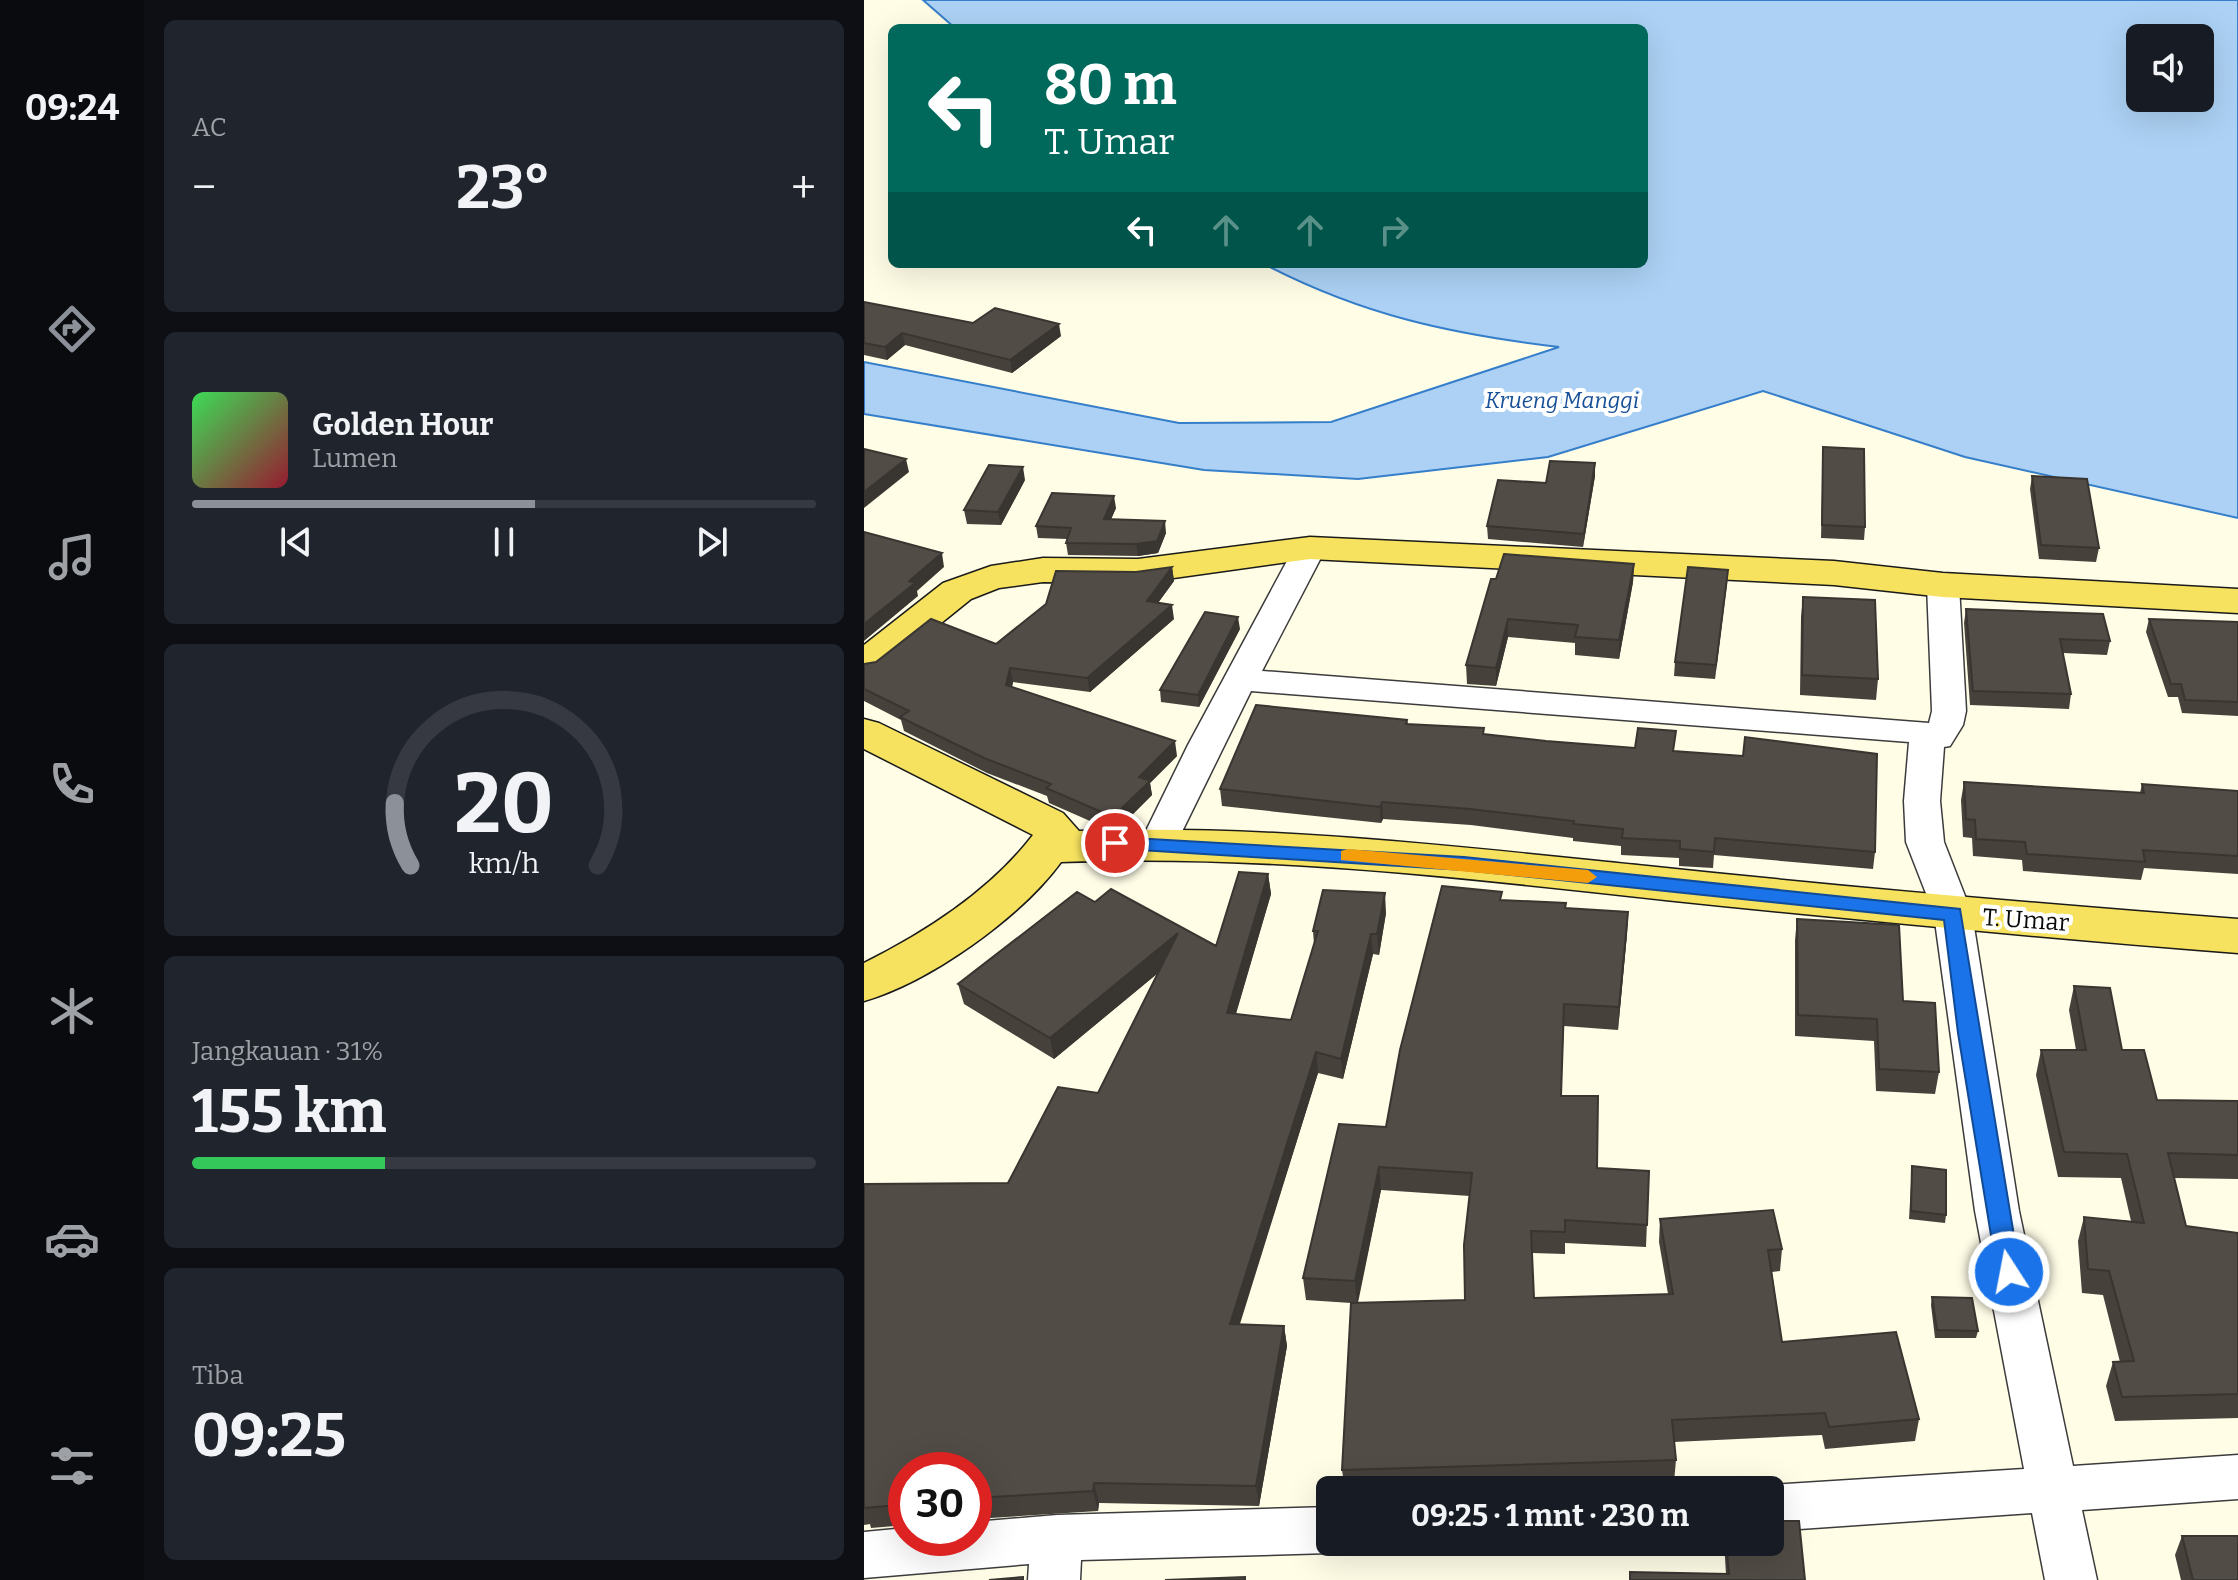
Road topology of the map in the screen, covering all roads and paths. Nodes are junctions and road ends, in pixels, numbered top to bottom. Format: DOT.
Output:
graph roads {
  1 [pos="1310,548"];
  2 [pos="1943,585"];
  3 [pos="2238,601"];
  4 [pos="864,665"];
  5 [pos="1240,680"];
  6 [pos="864,732"];
  7 [pos="1927,733"];
  8 [pos="1159,843"];
  9 [pos="1050,847"];
  10 [pos="1953,914"];
  11 [pos="2238,936"];
  12 [pos="864,984"];
  13 [pos="2238,1477"];
  14 [pos="2051,1488"];
  15 [pos="1784,1507"];
  16 [pos="1316,1531"];
  17 [pos="1055,1559"];
  18 [pos="868,1563"];
  19 [pos="2071,1580"];
  1 -- 2 [label="main road"];
  1 -- 4 [label="main road"];
  1 -- 5 [label="street"];
  2 -- 3 [label="main road"];
  2 -- 7 [label="street"];
  5 -- 7 [label="street"];
  5 -- 8 [label="street"];
  6 -- 9 [label="main road"];
  7 -- 10 [label="street"];
  8 -- 9 [label="main road, T. Umar"];
  8 -- 10 [label="main road, T. Umar"];
  9 -- 12 [label="main road"];
  10 -- 11 [label="main road, T. Umar"];
  10 -- 14 [label="street"];
  13 -- 14 [label="street"];
  14 -- 15 [label="street"];
  14 -- 19 [label="street"];
  16 -- 17 [label="street"];
  17 -- 18 [label="street"];
}
